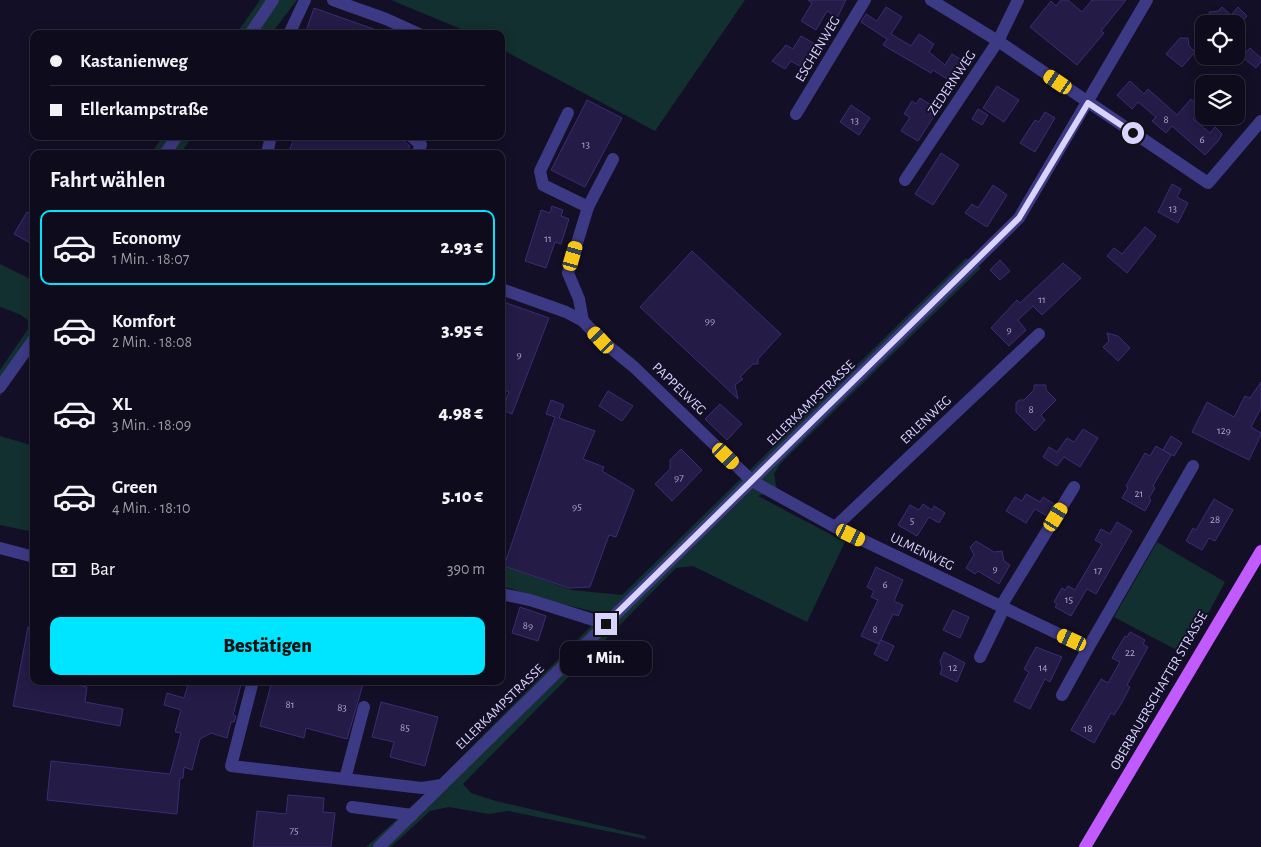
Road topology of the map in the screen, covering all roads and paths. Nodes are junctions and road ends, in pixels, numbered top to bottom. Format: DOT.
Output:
graph roads {
  1 [pos="274,0"];
  2 [pos="305,0"];
  3 [pos="332,0"];
  4 [pos="865,0"];
  5 [pos="931,0"];
  6 [pos="1018,0"];
  7 [pos="1147,0"];
  8 [pos="253,30"];
  9 [pos="291,30"];
  10 [pos="410,30"];
  11 [pos="998,41"];
  12 [pos="1088,103"];
  13 [pos="568,113"];
  14 [pos="796,114"];
  15 [pos="1261,121"];
  16 [pos="415,140"];
  17 [pos="419,150"];
  18 [pos="613,159"];
  19 [pos="905,180"];
  20 [pos="588,207"];
  21 [pos="505,290"];
  22 [pos="583,321"];
  23 [pos="1039,334"];
  24 [pos="30,345"];
  25 [pos="0,387"];
  26 [pos="1193,466"];
  27 [pos="752,481"];
  28 [pos="1074,487"];
  29 [pos="835,527"];
  30 [pos="0,548"];
  31 [pos="1261,550"];
  32 [pos="30,556"];
  33 [pos="505,595"];
  34 [pos="1002,607"];
  35 [pos="606,624"];
  36 [pos="1088,648"];
  37 [pos="980,657"];
  38 [pos="252,685"];
  39 [pos="1062,695"];
  40 [pos="364,707"];
  41 [pos="345,779"];
  42 [pos="442,785"];
  43 [pos="352,807"];
  44 [pos="412,815"];
  45 [pos="379,847"];
  46 [pos="1085,847"];
  1 -- 8 [label="street"];
  2 -- 9 [label="street"];
  3 -- 10 [label="street"];
  4 -- 14 [label="street, ESCHENWEG"];
  5 -- 11 [label="street"];
  6 -- 11 [label="street, ZEDERNWEG"];
  7 -- 12 [label="street, ELLERKAMPSTRASSE"];
  11 -- 12 [label="street"];
  11 -- 19 [label="street, ZEDERNWEG"];
  12 -- 15 [label="street"];
  12 -- 27 [label="street, ELLERKAMPSTRASSE"];
  13 -- 20 [label="street"];
  16 -- 17 [label="street"];
  18 -- 20 [label="street"];
  20 -- 22 [label="street"];
  21 -- 22 [label="street"];
  22 -- 27 [label="street, PAPPELWEG"];
  23 -- 29 [label="street, ERLENWEG"];
  24 -- 25 [label="street"];
  26 -- 36 [label="street"];
  27 -- 29 [label="street, ULMENWEG"];
  27 -- 35 [label="street, ELLERKAMPSTRASSE"];
  28 -- 34 [label="street"];
  29 -- 34 [label="street, ULMENWEG"];
  30 -- 32 [label="street"];
  31 -- 46 [label="main road, OBERBAUERSCHAFTER STRASSE"];
  33 -- 35 [label="street"];
  34 -- 36 [label="street, ULMENWEG"];
  34 -- 37 [label="street"];
  35 -- 42 [label="street, ELLERKAMPSTRASSE"];
  36 -- 39 [label="street"];
  38 -- 41 [label="street"];
  40 -- 41 [label="street"];
  41 -- 42 [label="street"];
  42 -- 44 [label="street, ELLERKAMPSTRASSE"];
  43 -- 44 [label="street"];
  44 -- 45 [label="street, ELLERKAMPSTRASSE"];
}
